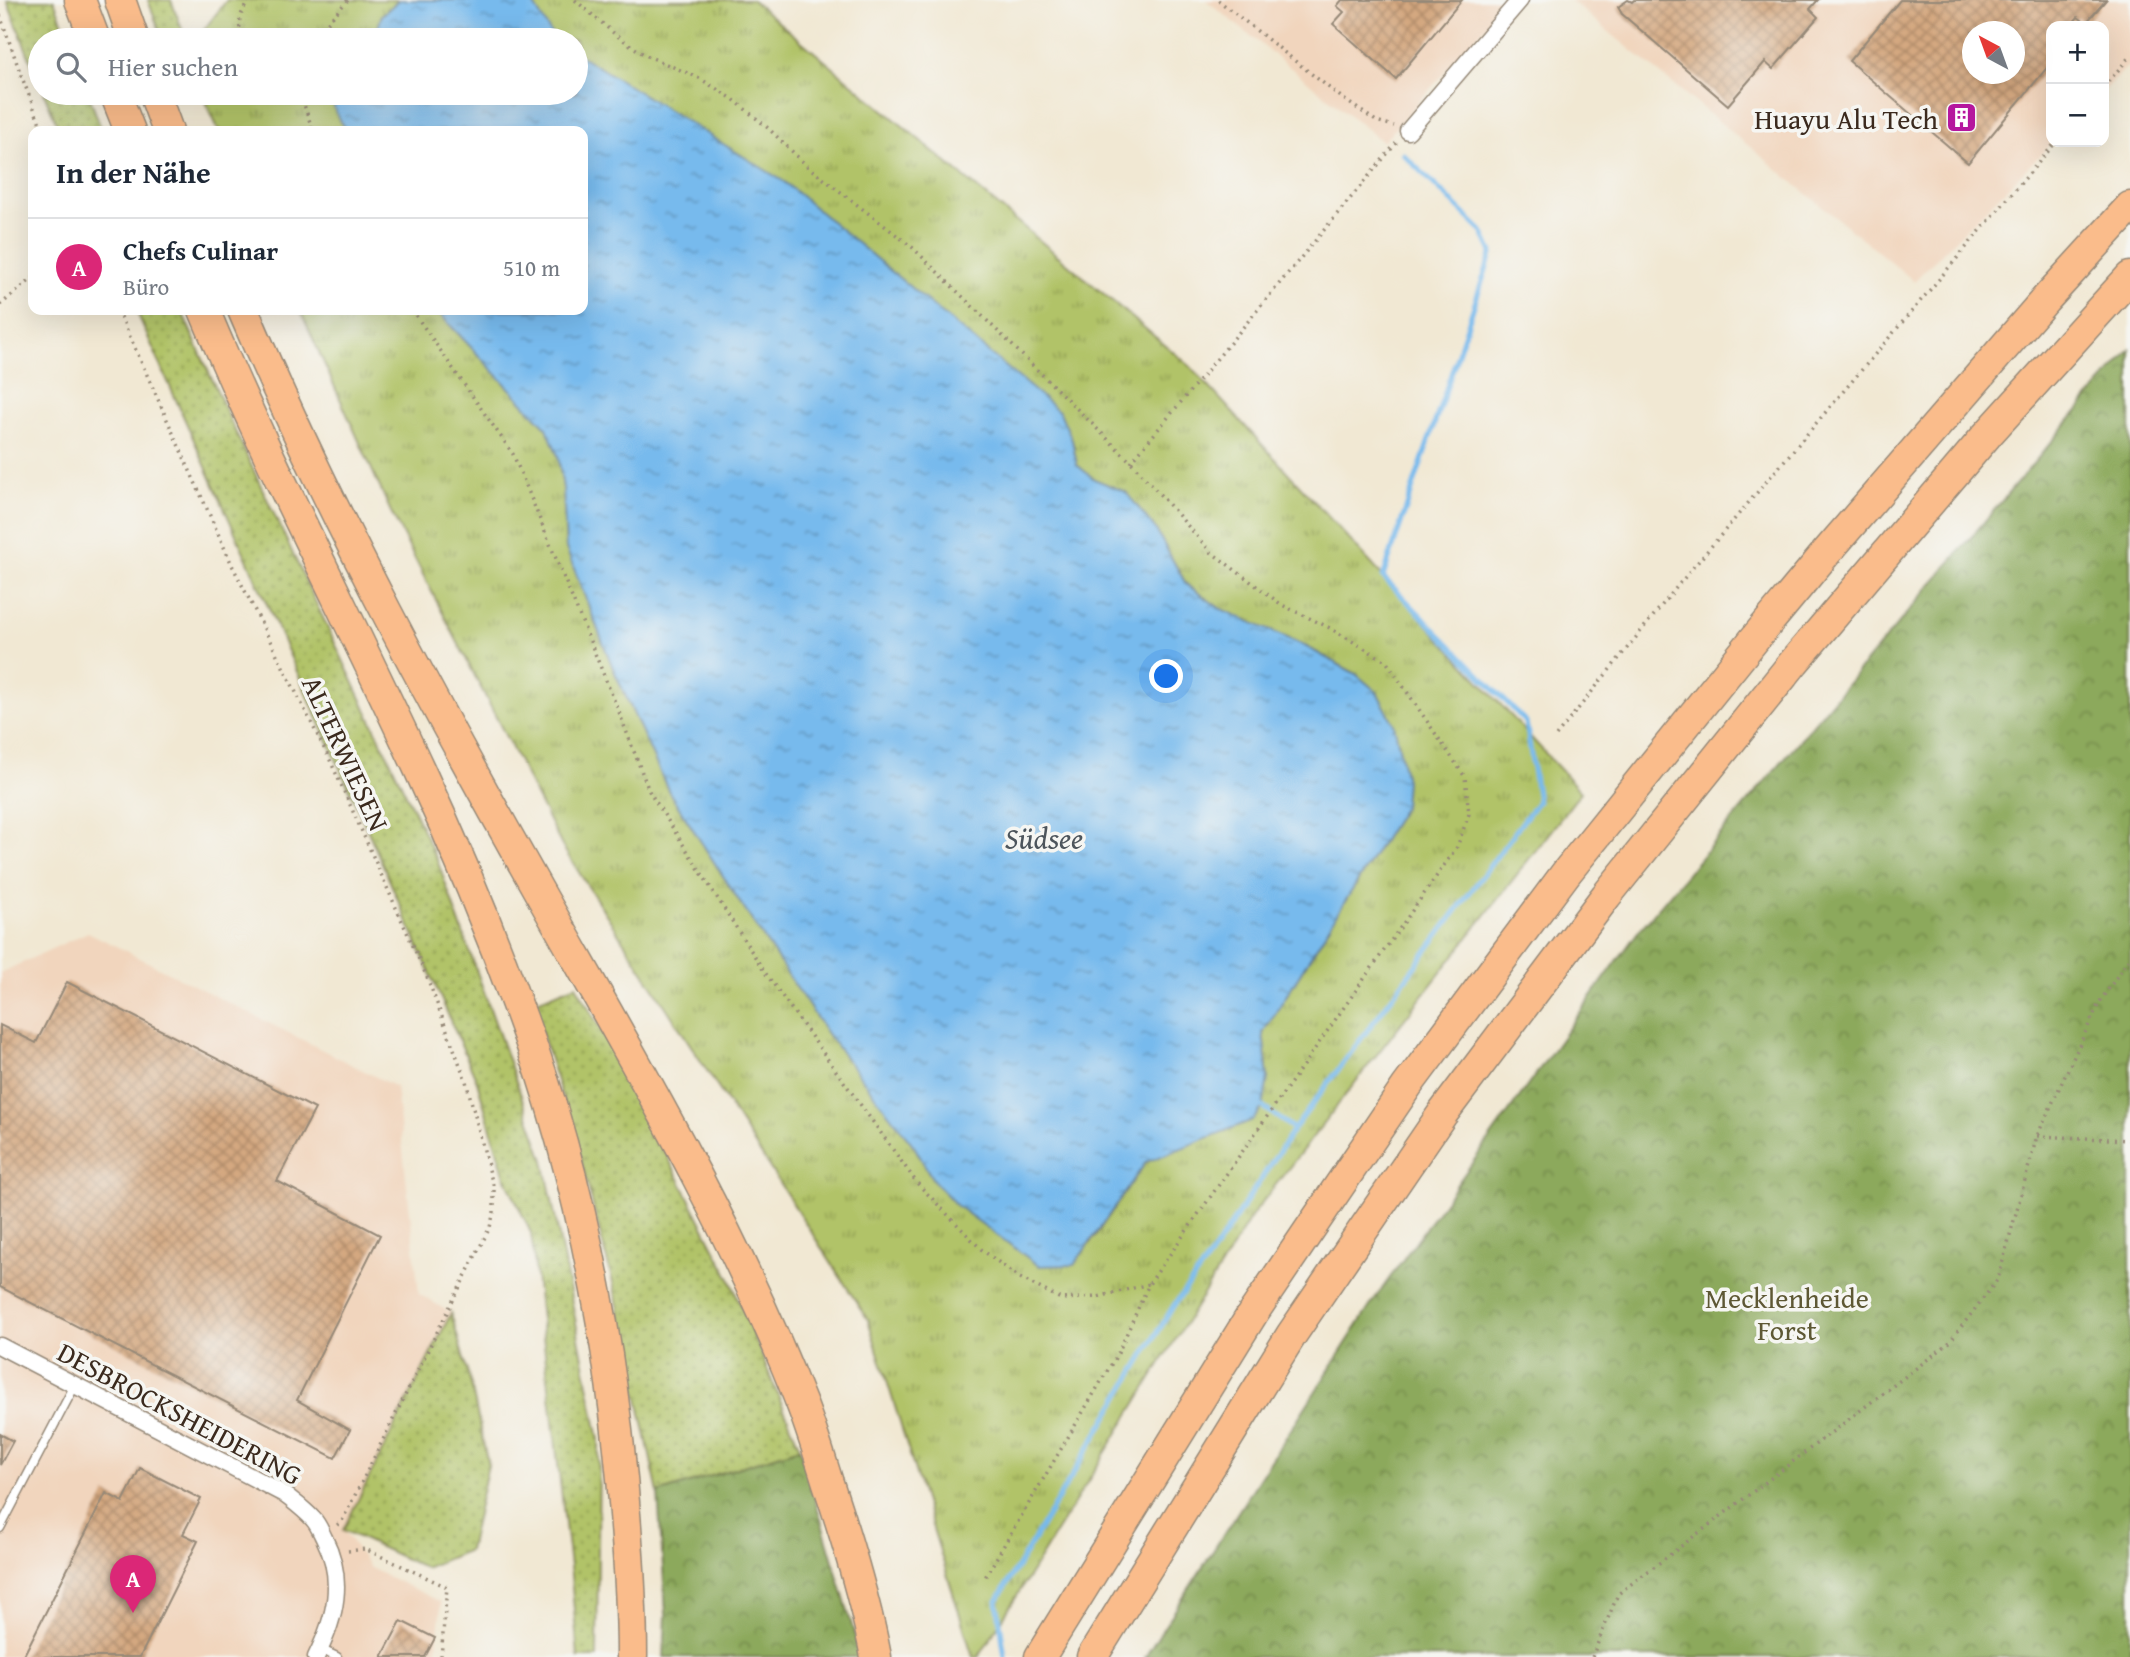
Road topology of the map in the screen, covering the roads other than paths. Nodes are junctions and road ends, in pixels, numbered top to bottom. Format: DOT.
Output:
graph roads {
  1 [pos="80,0"];
  2 [pos="120,0"];
  3 [pos="1520,0"];
  4 [pos="90,28"];
  5 [pos="130,28"];
  6 [pos="120,105"];
  7 [pos="158,105"];
  8 [pos="128,126"];
  9 [pos="166,126"];
  10 [pos="1408,131"];
  11 [pos="2130,207"];
  12 [pos="2130,276"];
  13 [pos="206,315"];
  14 [pos="245,315"];
  15 [pos="0,1346"];
  16 [pos="75,1385"];
  17 [pos="0,1528"];
  18 [pos="318,1653"];
  19 [pos="337,1657"];
  20 [pos="632,1657"];
  21 [pos="876,1657"];
  22 [pos="1040,1657"];
  23 [pos="1093,1657"];
  1 -- 4 [label="highway"];
  2 -- 5 [label="highway"];
  3 -- 10 [label="street"];
  6 -- 8 [label="highway"];
  7 -- 9 [label="highway"];
  11 -- 22 [label="highway"];
  12 -- 23 [label="highway"];
  13 -- 20 [label="highway"];
  14 -- 21 [label="highway"];
  15 -- 16 [label="street, DESBROCKSHEIDERING"];
  16 -- 17 [label="lane"];
  16 -- 18 [label="street, DESBROCKSHEIDERING"];
  18 -- 19 [label="lane"];
}
